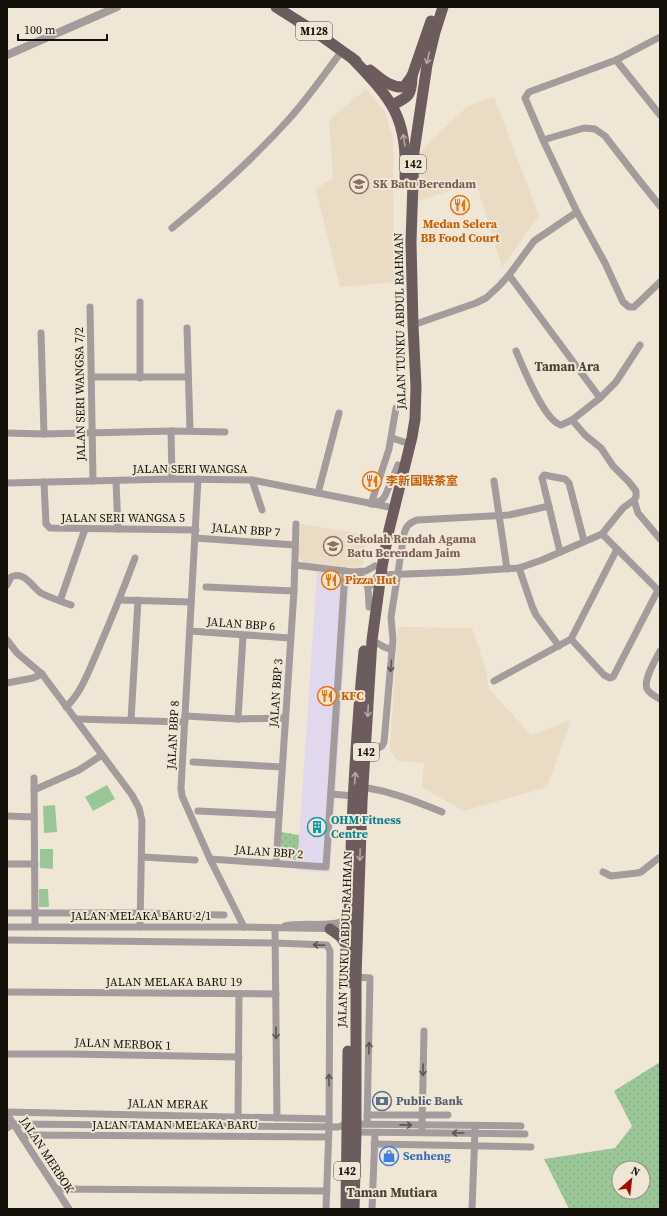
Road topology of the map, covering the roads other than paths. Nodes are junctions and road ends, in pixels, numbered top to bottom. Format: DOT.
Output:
graph roads {
  1 [pos="117,7"];
  2 [pos="276,7"];
  3 [pos="436,7"];
  4 [pos="443,7"];
  5 [pos="660,37"];
  6 [pos="342,50"];
  7 [pos="7,55"];
  8 [pos="351,57"];
  9 [pos="616,60"];
  10 [pos="412,76"];
  11 [pos="392,105"];
  12 [pos="660,115"];
  13 [pos="543,140"];
  14 [pos="660,206"];
  15 [pos="577,212"];
  16 [pos="172,228"];
  17 [pos="509,275"];
  18 [pos="660,282"];
  19 [pos="140,302"];
  20 [pos="90,307"];
  21 [pos="413,325"];
  22 [pos="187,328"];
  23 [pos="41,333"];
  24 [pos="640,345"];
  25 [pos="516,351"];
  26 [pos="91,377"];
  27 [pos="188,377"];
  28 [pos="140,378"];
  29 [pos="600,398"];
  30 [pos="396,408"];
  31 [pos="339,412"];
  32 [pos="572,420"];
  33 [pos="171,431"];
  34 [pos="190,431"];
  35 [pos="225,432"];
  36 [pos="7,433"];
  37 [pos="92,433"];
  38 [pos="44,434"];
  39 [pos="392,438"];
  40 [pos="404,442"];
  41 [pos="398,466"];
  42 [pos="172,479"];
  43 [pos="198,479"];
  44 [pos="252,480"];
  45 [pos="494,480"];
  46 [pos="92,481"];
  47 [pos="116,481"];
  48 [pos="44,482"];
  49 [pos="7,483"];
  50 [pos="318,493"];
  51 [pos="634,500"];
  52 [pos="371,504"];
  53 [pos="549,506"];
  54 [pos="391,508"];
  55 [pos="262,510"];
  56 [pos="499,516"];
  57 [pos="296,524"];
  58 [pos="85,529"];
  59 [pos="118,530"];
  60 [pos="195,534"];
  61 [pos="602,534"];
  62 [pos="660,539"];
  63 [pos="584,541"];
  64 [pos="295,545"];
  65 [pos="617,549"];
  66 [pos="560,552"];
  67 [pos="135,558"];
  68 [pos="295,565"];
  69 [pos="519,568"];
  70 [pos="507,569"];
  71 [pos="377,570"];
  72 [pos="345,571"];
  73 [pos="353,572"];
  74 [pos="398,575"];
  75 [pos="7,585"];
  76 [pos="206,587"];
  77 [pos="294,591"];
  78 [pos="659,591"];
  79 [pos="60,600"];
  80 [pos="120,600"];
  81 [pos="138,600"];
  82 [pos="191,602"];
  83 [pos="71,605"];
  84 [pos="369,607"];
  85 [pos="190,631"];
  86 [pos="243,636"];
  87 [pos="290,638"];
  88 [pos="571,639"];
  89 [pos="7,640"];
  90 [pos="372,640"];
  91 [pos="559,646"];
  92 [pos="392,650"];
  93 [pos="660,651"];
  94 [pos="42,674"];
  95 [pos="494,681"];
  96 [pos="7,683"];
  97 [pos="660,699"];
  98 [pos="66,707"];
  99 [pos="285,718"];
  100 [pos="76,719"];
  101 [pos="185,719"];
  102 [pos="238,719"];
  103 [pos="131,720"];
  104 [pos="366,754"];
  105 [pos="102,755"];
  106 [pos="193,762"];
  107 [pos="282,767"];
  108 [pos="34,778"];
  109 [pos="363,787"];
  110 [pos="34,790"];
  111 [pos="331,794"];
  112 [pos="354,796"];
  113 [pos="198,811"];
  114 [pos="442,812"];
  115 [pos="279,815"];
  116 [pos="7,816"];
  117 [pos="34,817"];
  118 [pos="142,857"];
  119 [pos="660,857"];
  120 [pos="210,859"];
  121 [pos="195,860"];
  122 [pos="276,863"];
  123 [pos="7,864"];
  124 [pos="34,864"];
  125 [pos="603,872"];
  126 [pos="349,909"];
  127 [pos="7,913"];
  128 [pos="141,913"];
  129 [pos="35,914"];
  130 [pos="224,915"];
  131 [pos="7,927"];
  132 [pos="35,927"];
  133 [pos="140,927"];
  134 [pos="244,927"];
  135 [pos="275,928"];
  136 [pos="330,929"];
  137 [pos="353,929"];
  138 [pos="7,940"];
  139 [pos="276,943"];
  140 [pos="349,953"];
  141 [pos="356,977"];
  142 [pos="7,992"];
  143 [pos="239,994"];
  144 [pos="276,994"];
  145 [pos="424,1031"];
  146 [pos="7,1054"];
  147 [pos="238,1057"];
  148 [pos="7,1113"];
  149 [pos="146,1115"];
  150 [pos="367,1115"];
  151 [pos="422,1115"];
  152 [pos="448,1115"];
  153 [pos="238,1117"];
  154 [pos="277,1118"];
  155 [pos="329,1119"];
  156 [pos="14,1124"];
  157 [pos="146,1125"];
  158 [pos="422,1125"];
  159 [pos="198,1126"];
  160 [pos="238,1126"];
  161 [pos="474,1126"];
  162 [pos="521,1126"];
  163 [pos="329,1127"];
  164 [pos="352,1127"];
  165 [pos="7,1128"];
  166 [pos="375,1133"];
  167 [pos="422,1133"];
  168 [pos="474,1134"];
  169 [pos="525,1134"];
  170 [pos="145,1135"];
  171 [pos="198,1136"];
  172 [pos="22,1137"];
  173 [pos="328,1137"];
  174 [pos="374,1144"];
  175 [pos="474,1145"];
  176 [pos="531,1147"];
  177 [pos="56,1188"];
  178 [pos="327,1191"];
  179 [pos="69,1209"];
  180 [pos="326,1209"];
  181 [pos="346,1209"];
  182 [pos="354,1209"];
  183 [pos="372,1209"];
  184 [pos="472,1209"];
  1 -- 7 [label="street"];
  2 -- 6 [label="main road, M128"];
  3 -- 10 [label="main road"];
  4 -- 21 [label="main road, JALAN TUNKU ABDUL RAHMAN / 142, one-way"];
  5 -- 9 [label="street"];
  6 -- 8 [label="main road, M128"];
  6 -- 16 [label="street"];
  8 -- 10 [label="main road"];
  8 -- 11 [label="main road, M128"];
  9 -- 12 [label="street"];
  9 -- 13 [label="street"];
  10 -- 11 [label="main road"];
  40 -- 11 [label="main road, JALAN TUNKU ABDUL RAHMAN / 142, one-way"];
  13 -- 14 [label="street"];
  13 -- 15 [label="street"];
  15 -- 17 [label="street"];
  15 -- 18 [label="street"];
  17 -- 21 [label="street"];
  17 -- 29 [label="street"];
  19 -- 28 [label="street"];
  20 -- 26 [label="street, JALAN SERI WANGSA 7/2"];
  21 -- 54 [label="main road, JALAN TUNKU ABDUL RAHMAN / 142"];
  22 -- 27 [label="street"];
  23 -- 38 [label="street"];
  24 -- 29 [label="street"];
  25 -- 32 [label="street"];
  26 -- 28 [label="street"];
  26 -- 37 [label="street, JALAN SERI WANGSA 7/2"];
  27 -- 28 [label="street"];
  27 -- 34 [label="street"];
  29 -- 32 [label="street"];
  30 -- 39 [label="street"];
  31 -- 50 [label="street"];
  32 -- 51 [label="street"];
  33 -- 34 [label="street"];
  33 -- 37 [label="street"];
  33 -- 42 [label="street"];
  34 -- 35 [label="street"];
  36 -- 38 [label="street"];
  37 -- 38 [label="street"];
  37 -- 46 [label="street, JALAN SERI WANGSA 7/2"];
  39 -- 40 [label="street"];
  39 -- 52 [label="street"];
  40 -- 41 [label="main road, JALAN TUNKU ABDUL RAHMAN / 142"];
  41 -- 52 [label="street"];
  41 -- 54 [label="main road, JALAN TUNKU ABDUL RAHMAN / 142"];
  42 -- 43 [label="street, JALAN SERI WANGSA"];
  42 -- 47 [label="street, JALAN SERI WANGSA"];
  43 -- 44 [label="street, JALAN SERI WANGSA"];
  43 -- 60 [label="street, JALAN BBP 8"];
  44 -- 50 [label="street, JALAN SERI WANGSA"];
  44 -- 55 [label="street"];
  45 -- 56 [label="street"];
  46 -- 47 [label="street, JALAN SERI WANGSA"];
  46 -- 48 [label="street, JALAN SERI WANGSA"];
  47 -- 59 [label="street"];
  48 -- 49 [label="street, JALAN SERI WANGSA"];
  48 -- 58 [label="street, JALAN SERI WANGSA 5"];
  50 -- 52 [label="street, JALAN SERI WANGSA"];
  51 -- 61 [label="street"];
  51 -- 62 [label="street"];
  52 -- 54 [label="street, JALAN SERI WANGSA"];
  53 -- 56 [label="street"];
  53 -- 63 [label="street"];
  53 -- 66 [label="street"];
  54 -- 71 [label="main road, JALAN TUNKU ABDUL RAHMAN / 142"];
  56 -- 70 [label="street"];
  56 -- 74 [label="street"];
  57 -- 64 [label="street, JALAN BBP 3"];
  58 -- 59 [label="street, JALAN SERI WANGSA 5"];
  58 -- 79 [label="street"];
  59 -- 60 [label="street, JALAN SERI WANGSA 5"];
  60 -- 64 [label="street, JALAN BBP 7"];
  60 -- 82 [label="street, JALAN BBP 8"];
  61 -- 63 [label="street"];
  61 -- 65 [label="street"];
  63 -- 66 [label="street"];
  64 -- 68 [label="street, JALAN BBP 3"];
  65 -- 78 [label="street"];
  65 -- 88 [label="street"];
  66 -- 69 [label="street"];
  67 -- 80 [label="street"];
  68 -- 72 [label="street"];
  68 -- 77 [label="street, JALAN BBP 3"];
  69 -- 70 [label="street"];
  69 -- 91 [label="street"];
  70 -- 74 [label="street"];
  71 -- 73 [label="street"];
  71 -- 74 [label="street"];
  71 -- 84 [label="main road, JALAN TUNKU ABDUL RAHMAN / 142"];
  71 -- 90 [label="main road, JALAN TUNKU ABDUL RAHMAN / 142"];
  72 -- 73 [label="street"];
  72 -- 111 [label="street"];
  73 -- 84 [label="street"];
  74 -- 92 [label="street"];
  75 -- 79 [label="street"];
  76 -- 77 [label="street"];
  77 -- 87 [label="street, JALAN BBP 3"];
  78 -- 88 [label="street"];
  79 -- 83 [label="street"];
  80 -- 81 [label="street"];
  80 -- 98 [label="street"];
  81 -- 82 [label="street"];
  81 -- 103 [label="street"];
  82 -- 85 [label="street, JALAN BBP 8"];
  112 -- 84 [label="main road, JALAN TUNKU ABDUL RAHMAN / 142, one-way"];
  85 -- 86 [label="street, JALAN BBP 6"];
  85 -- 101 [label="street, JALAN BBP 8"];
  86 -- 87 [label="street, JALAN BBP 6"];
  86 -- 102 [label="street"];
  87 -- 99 [label="street, JALAN BBP 3"];
  88 -- 91 [label="street"];
  89 -- 94 [label="street"];
  90 -- 92 [label="street"];
  90 -- 104 [label="main road, JALAN TUNKU ABDUL RAHMAN / 142, one-way"];
  91 -- 95 [label="street"];
  92 -- 104 [label="street, one-way"];
  93 -- 97 [label="street"];
  94 -- 96 [label="street"];
  94 -- 98 [label="street"];
  98 -- 100 [label="street"];
  99 -- 102 [label="street"];
  99 -- 107 [label="street, JALAN BBP 3"];
  100 -- 103 [label="street"];
  100 -- 105 [label="street"];
  101 -- 102 [label="street"];
  101 -- 103 [label="street"];
  101 -- 120 [label="street, JALAN BBP 8"];
  104 -- 109 [label="main road, JALAN TUNKU ABDUL RAHMAN / 142"];
  105 -- 110 [label="street"];
  105 -- 118 [label="street"];
  106 -- 107 [label="street"];
  107 -- 115 [label="street, JALAN BBP 3"];
  108 -- 110 [label="street"];
  109 -- 114 [label="street"];
  109 -- 137 [label="main road, JALAN TUNKU ABDUL RAHMAN / 142, one-way"];
  110 -- 117 [label="street"];
  111 -- 112 [label="street"];
  111 -- 122 [label="street, JALAN BBP 2"];
  112 -- 126 [label="main road, JALAN TUNKU ABDUL RAHMAN / 142"];
  113 -- 115 [label="street"];
  115 -- 122 [label="street, JALAN BBP 3"];
  116 -- 117 [label="street"];
  117 -- 124 [label="street"];
  118 -- 121 [label="street"];
  118 -- 128 [label="street"];
  119 -- 125 [label="street"];
  120 -- 122 [label="street, JALAN BBP 2"];
  120 -- 134 [label="street, JALAN BBP 8"];
  123 -- 124 [label="street"];
  124 -- 129 [label="street"];
  126 -- 135 [label="street"];
  126 -- 137 [label="main road, JALAN TUNKU ABDUL RAHMAN / 142"];
  127 -- 129 [label="street"];
  128 -- 129 [label="street"];
  128 -- 130 [label="street"];
  128 -- 133 [label="street"];
  129 -- 132 [label="street"];
  131 -- 132 [label="street, JALAN MELAKA BARU 2/1"];
  132 -- 133 [label="street, JALAN MELAKA BARU 2/1"];
  133 -- 134 [label="street, JALAN MELAKA BARU 2/1"];
  134 -- 135 [label="street, JALAN MELAKA BARU 2/1"];
  135 -- 136 [label="street"];
  135 -- 139 [label="street"];
  136 -- 137 [label="street"];
  136 -- 140 [label="main road"];
  137 -- 140 [label="main road, JALAN TUNKU ABDUL RAHMAN / 142"];
  137 -- 141 [label="main road, JALAN TUNKU ABDUL RAHMAN / 142"];
  138 -- 139 [label="street"];
  139 -- 144 [label="street"];
  155 -- 139 [label="street, one-way"];
  140 -- 164 [label="main road, JALAN TUNKU ABDUL RAHMAN / 142"];
  150 -- 141 [label="street, one-way"];
  141 -- 164 [label="main road, JALAN TUNKU ABDUL RAHMAN / 142"];
  142 -- 143 [label="street, JALAN MELAKA BARU 19"];
  143 -- 144 [label="street, JALAN MELAKA BARU 19"];
  143 -- 147 [label="street"];
  144 -- 154 [label="street, one-way"];
  145 -- 151 [label="street, one-way"];
  146 -- 147 [label="street, JALAN MERBOK 1"];
  147 -- 153 [label="street"];
  148 -- 149 [label="street, JALAN MERAK"];
  148 -- 156 [label="street, JALAN MERBOK"];
  149 -- 153 [label="street, JALAN MERAK"];
  149 -- 157 [label="street"];
  150 -- 151 [label="street"];
  150 -- 164 [label="street"];
  151 -- 152 [label="street"];
  151 -- 158 [label="street"];
  153 -- 154 [label="street, JALAN MERAK"];
  153 -- 160 [label="street"];
  154 -- 155 [label="street, JALAN MERAK"];
  155 -- 163 [label="street"];
  156 -- 157 [label="street, JALAN MERAK"];
  156 -- 165 [label="street"];
  156 -- 172 [label="street, JALAN MERBOK"];
  157 -- 159 [label="street, JALAN MERAK"];
  157 -- 170 [label="street"];
  158 -- 161 [label="street"];
  164 -- 158 [label="street, one-way"];
  158 -- 167 [label="street"];
  159 -- 160 [label="street, JALAN MERAK"];
  159 -- 171 [label="street"];
  160 -- 163 [label="street, JALAN MERAK"];
  161 -- 162 [label="street"];
  161 -- 168 [label="street"];
  163 -- 164 [label="street, JALAN MERAK"];
  163 -- 173 [label="street"];
  164 -- 166 [label="street"];
  164 -- 181 [label="main road, JALAN TUNKU ABDUL RAHMAN / 142"];
  164 -- 182 [label="main road, JALAN TUNKU ABDUL RAHMAN / 142"];
  166 -- 167 [label="street"];
  166 -- 174 [label="street"];
  168 -- 167 [label="street, one-way"];
  168 -- 169 [label="street"];
  168 -- 175 [label="street"];
  170 -- 171 [label="street, JALAN TAMAN MELAKA BARU"];
  170 -- 172 [label="street, JALAN TAMAN MELAKA BARU"];
  171 -- 173 [label="street, JALAN TAMAN MELAKA BARU"];
  172 -- 177 [label="street, JALAN MERBOK"];
  173 -- 178 [label="street"];
  174 -- 175 [label="street"];
  174 -- 183 [label="street"];
  175 -- 176 [label="street"];
  175 -- 184 [label="street"];
  177 -- 178 [label="street"];
  177 -- 179 [label="street, JALAN MERBOK"];
  178 -- 180 [label="street"];
}
